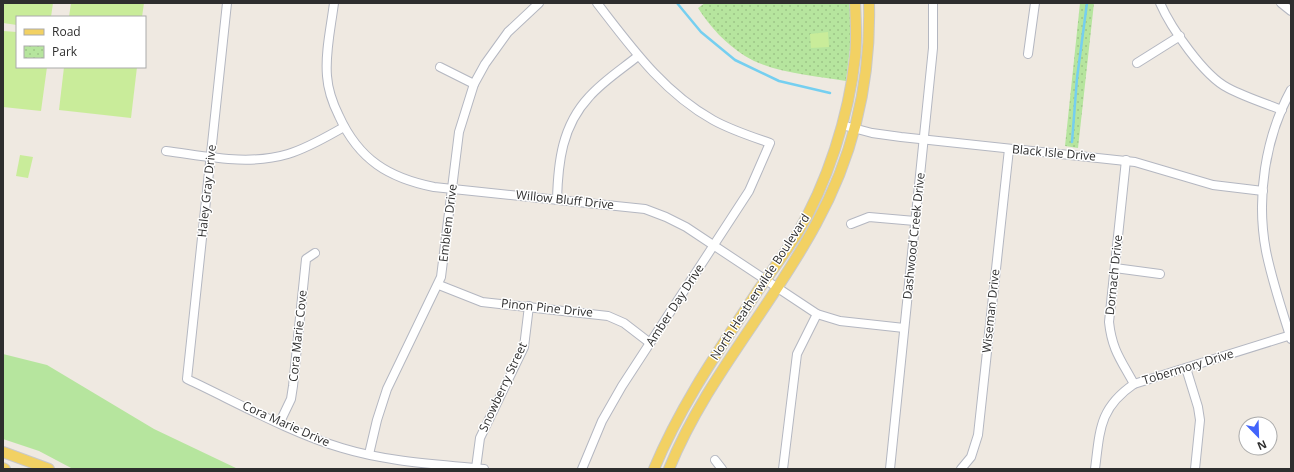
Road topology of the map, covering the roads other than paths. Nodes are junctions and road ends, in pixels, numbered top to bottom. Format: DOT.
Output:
graph roads {
  1 [pos="227,3"];
  2 [pos="334,3"];
  3 [pos="539,3"];
  4 [pos="597,3"];
  5 [pos="855,3"];
  6 [pos="869,3"];
  7 [pos="933,3"];
  8 [pos="1035,3"];
  9 [pos="1160,3"];
  10 [pos="1281,3"];
  11 [pos="1291,11"];
  12 [pos="1180,36"];
  13 [pos="1028,54"];
  14 [pos="638,56"];
  15 [pos="1137,63"];
  16 [pos="440,68"];
  17 [pos="474,84"];
  18 [pos="1291,90"];
  19 [pos="1282,110"];
  20 [pos="842,125"];
  21 [pos="344,128"];
  22 [pos="854,129"];
  23 [pos="924,140"];
  24 [pos="1009,149"];
  25 [pos="166,151"];
  26 [pos="211,157"];
  27 [pos="1126,160"];
  28 [pos="452,189"];
  29 [pos="1263,191"];
  30 [pos="557,200"];
  31 [pos="916,221"];
  32 [pos="851,224"];
  33 [pos="714,246"];
  34 [pos="315,253"];
  35 [pos="1114,268"];
  36 [pos="1160,274"];
  37 [pos="766,279"];
  38 [pos="439,285"];
  39 [pos="778,286"];
  40 [pos="529,306"];
  41 [pos="817,314"];
  42 [pos="904,328"];
  43 [pos="1290,337"];
  44 [pos="650,343"];
  45 [pos="1186,368"];
  46 [pos="187,379"];
  47 [pos="1134,384"];
  48 [pos="280,422"];
  49 [pos="3,452"];
  50 [pos="369,454"];
  51 [pos="715,460"];
  52 [pos="49,469"];
  53 [pos="480,469"];
  54 [pos="582,469"];
  55 [pos="654,469"];
  56 [pos="669,469"];
  57 [pos="722,469"];
  58 [pos="783,469"];
  59 [pos="890,469"];
  60 [pos="961,469"];
  61 [pos="1095,469"];
  62 [pos="1194,469"];
  1 -- 26 [label="street, Haley Gray Drive"];
  2 -- 21 [label="street, Willow Bluff Drive"];
  3 -- 17 [label="street, Emblem Drive"];
  4 -- 14 [label="street"];
  5 -- 20 [label="main road, North Heatherwilde Boulevard"];
  6 -- 22 [label="main road, North Heatherwilde Boulevard"];
  7 -- 23 [label="street, Dashwood Creek Drive"];
  8 -- 13 [label="street"];
  9 -- 12 [label="street"];
  10 -- 11 [label="street"];
  12 -- 15 [label="street"];
  12 -- 19 [label="street"];
  14 -- 30 [label="street"];
  14 -- 33 [label="street, Amber Day Drive"];
  16 -- 17 [label="street"];
  17 -- 28 [label="street, Emblem Drive"];
  18 -- 19 [label="street"];
  19 -- 29 [label="street"];
  20 -- 22 [label="street, Black Isle Drive"];
  20 -- 37 [label="main road, North Heatherwilde Boulevard"];
  21 -- 26 [label="street"];
  21 -- 28 [label="street, Willow Bluff Drive"];
  22 -- 23 [label="street, Black Isle Drive"];
  22 -- 39 [label="main road, North Heatherwilde Boulevard"];
  23 -- 24 [label="street, Black Isle Drive"];
  23 -- 31 [label="street, Dashwood Creek Drive"];
  24 -- 27 [label="street, Black Isle Drive"];
  24 -- 60 [label="street, Wiseman Drive"];
  25 -- 26 [label="street"];
  26 -- 46 [label="street, Haley Gray Drive"];
  27 -- 29 [label="street, Black Isle Drive"];
  27 -- 35 [label="street, Dornach Drive"];
  28 -- 30 [label="street, Willow Bluff Drive"];
  28 -- 38 [label="street, Emblem Drive"];
  29 -- 43 [label="street"];
  30 -- 33 [label="street, Willow Bluff Drive"];
  31 -- 32 [label="street"];
  31 -- 42 [label="street, Dashwood Creek Drive"];
  33 -- 37 [label="street, Willow Bluff Drive"];
  33 -- 44 [label="street, Amber Day Drive"];
  34 -- 48 [label="street, Cora Marie Cove"];
  35 -- 36 [label="street"];
  35 -- 47 [label="street, Dornach Drive"];
  37 -- 39 [label="street, Willow Bluff Drive"];
  37 -- 55 [label="main road, North Heatherwilde Boulevard"];
  38 -- 40 [label="street, Pinon Pine Drive"];
  38 -- 50 [label="street, Emblem Drive"];
  39 -- 41 [label="street, Willow Bluff Drive"];
  39 -- 56 [label="main road, North Heatherwilde Boulevard"];
  40 -- 44 [label="street, Pinon Pine Drive"];
  40 -- 53 [label="street, Snowberry Street"];
  41 -- 42 [label="street, Willow Bluff Drive"];
  41 -- 58 [label="street"];
  42 -- 59 [label="street, Dashwood Creek Drive"];
  43 -- 45 [label="street, Tobermory Drive"];
  44 -- 54 [label="street, Amber Day Drive"];
  45 -- 47 [label="street, Tobermory Drive"];
  45 -- 62 [label="street"];
  46 -- 48 [label="street, Cora Marie Drive"];
  47 -- 61 [label="street, Tobermory Drive"];
  48 -- 50 [label="street, Cora Marie Drive"];
  49 -- 52 [label="main road"];
  50 -- 53 [label="street, Cora Marie Drive"];
  51 -- 57 [label="street"];
}
